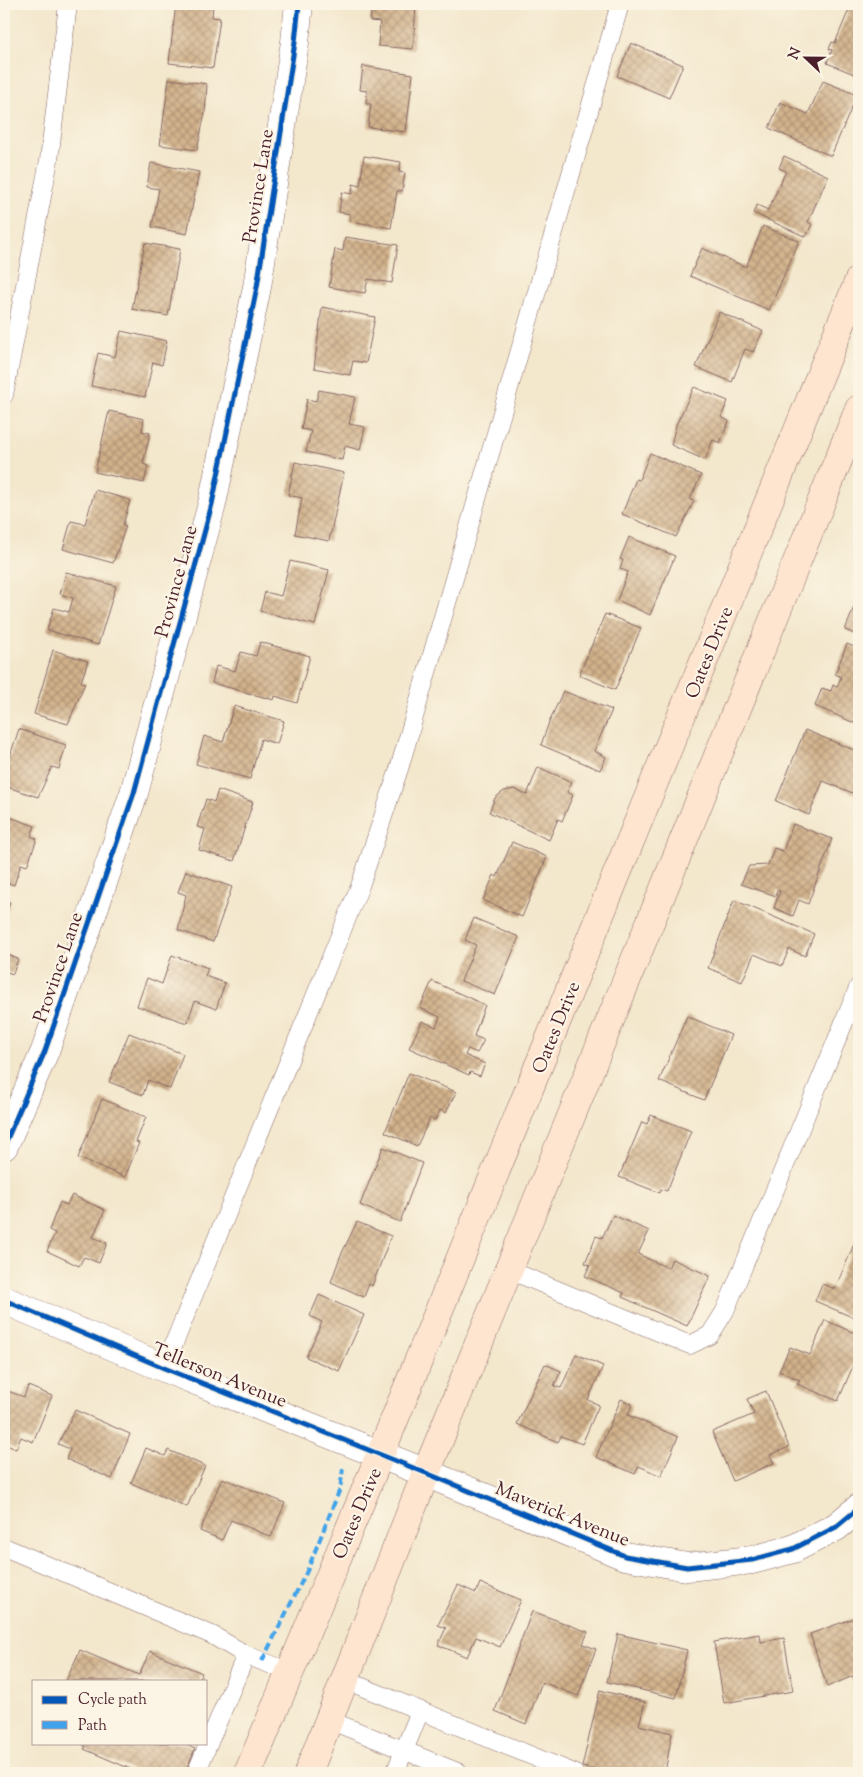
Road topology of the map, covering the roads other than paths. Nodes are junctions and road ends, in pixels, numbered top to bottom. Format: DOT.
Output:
graph roads {
  1 [pos="68,4"];
  2 [pos="298,4"];
  3 [pos="620,4"];
  4 [pos="859,280"];
  5 [pos="4,395"];
  6 [pos="859,409"];
  7 [pos="859,986"];
  8 [pos="4,1146"];
  9 [pos="509,1270"];
  10 [pos="4,1300"];
  11 [pos="164,1368"];
  12 [pos="380,1455"];
  13 [pos="426,1473"];
  14 [pos="859,1508"];
  15 [pos="4,1547"];
  16 [pos="246,1655"];
  17 [pos="290,1672"];
  18 [pos="345,1680"];
  19 [pos="420,1711"];
  20 [pos="329,1720"];
  21 [pos="405,1750"];
  22 [pos="196,1773"];
  23 [pos="248,1773"];
  24 [pos="308,1773"];
  25 [pos="395,1773"];
  26 [pos="460,1773"];
  27 [pos="574,1773"];
  1 -- 5 [label="lane"];
  2 -- 8 [label="street, Province Lane"];
  3 -- 11 [label="lane"];
  4 -- 12 [label="main road, Oates Drive"];
  6 -- 9 [label="main road"];
  7 -- 9 [label="lane"];
  9 -- 13 [label="main road"];
  10 -- 11 [label="street, Tellerson Avenue"];
  11 -- 12 [label="street, Tellerson Avenue"];
  12 -- 13 [label="street, Tellerson Avenue"];
  12 -- 17 [label="main road, Oates Drive"];
  13 -- 14 [label="street, Maverick Avenue"];
  13 -- 18 [label="main road"];
  15 -- 16 [label="lane"];
  16 -- 17 [label="lane"];
  16 -- 22 [label="lane"];
  17 -- 23 [label="main road, Oates Drive"];
  18 -- 19 [label="lane"];
  18 -- 20 [label="main road"];
  19 -- 21 [label="lane"];
  19 -- 27 [label="lane"];
  20 -- 21 [label="lane"];
  20 -- 24 [label="main road"];
  21 -- 25 [label="lane"];
  21 -- 26 [label="lane"];
}
